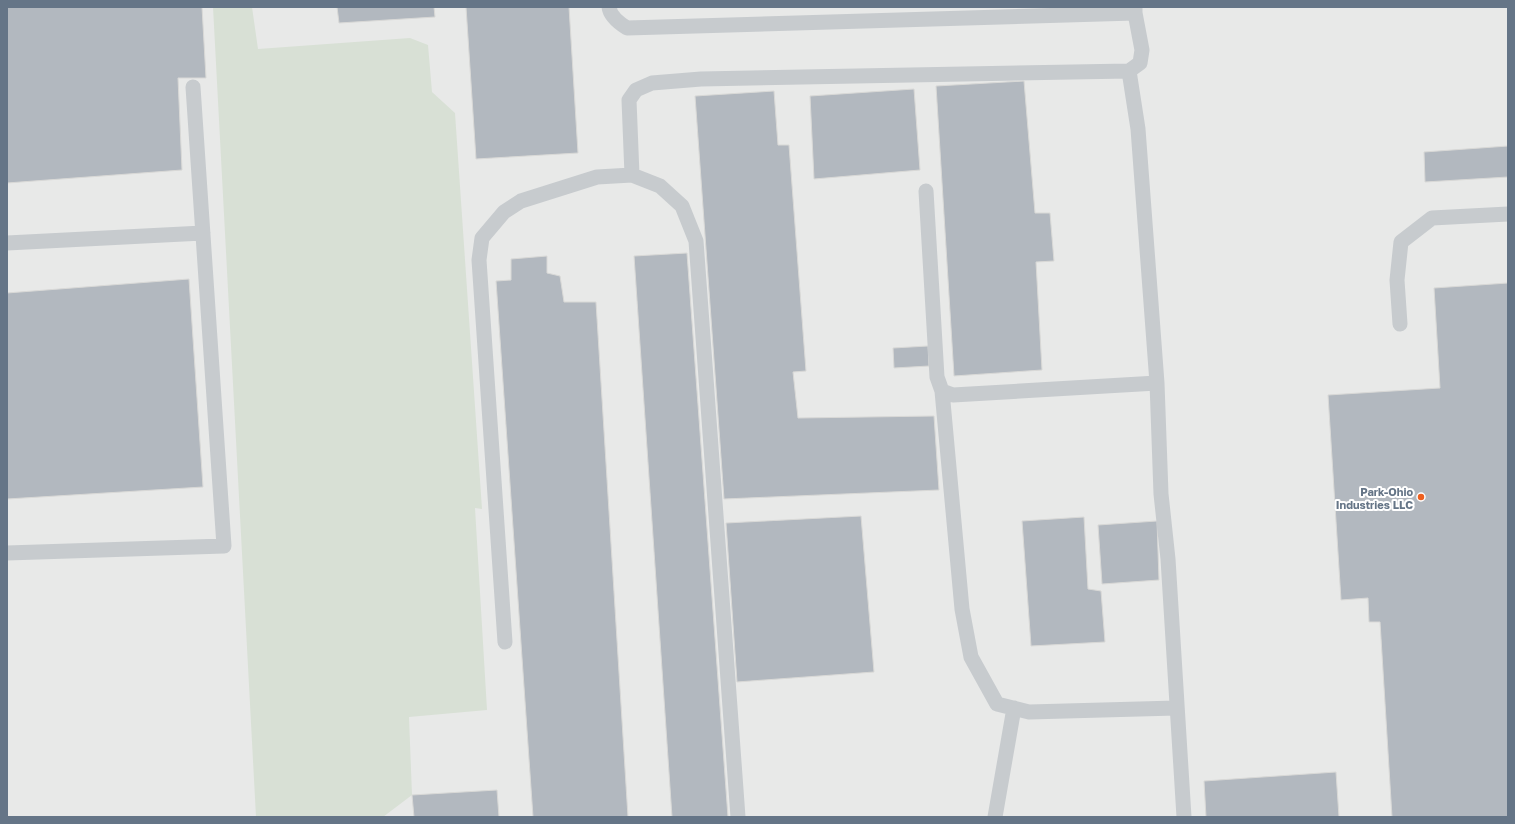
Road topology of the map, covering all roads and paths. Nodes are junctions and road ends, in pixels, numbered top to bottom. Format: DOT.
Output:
graph roads {
  1 [pos="609,7"];
  2 [pos="1135,10"];
  3 [pos="1129,71"];
  4 [pos="193,87"];
  5 [pos="632,174"];
  6 [pos="926,191"];
  7 [pos="1508,214"];
  8 [pos="203,234"];
  9 [pos="7,243"];
  10 [pos="1400,324"];
  11 [pos="1157,383"];
  12 [pos="942,391"];
  13 [pos="7,553"];
  14 [pos="505,642"];
  15 [pos="1014,708"];
  16 [pos="1176,708"];
  17 [pos="738,817"];
  18 [pos="995,817"];
  19 [pos="1184,817"];
  1 -- 2 [label="lane"];
  2 -- 3 [label="lane"];
  3 -- 5 [label="lane"];
  3 -- 11 [label="lane"];
  4 -- 8 [label="lane"];
  5 -- 14 [label="lane"];
  5 -- 17 [label="lane"];
  6 -- 12 [label="lane"];
  7 -- 10 [label="lane"];
  8 -- 9 [label="lane"];
  8 -- 13 [label="lane"];
  11 -- 12 [label="lane"];
  11 -- 16 [label="lane"];
  12 -- 15 [label="lane"];
  15 -- 16 [label="lane"];
  15 -- 18 [label="lane"];
  16 -- 19 [label="lane"];
}
